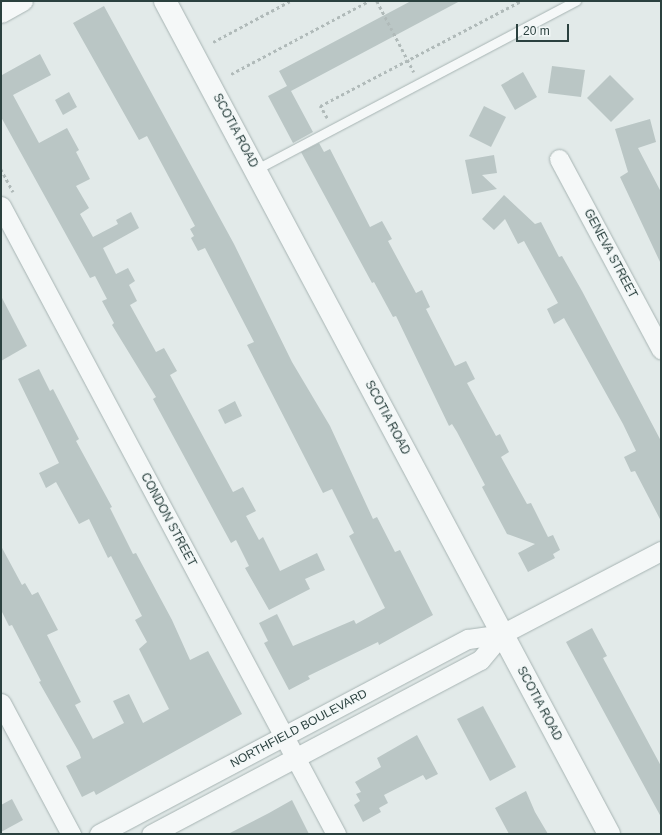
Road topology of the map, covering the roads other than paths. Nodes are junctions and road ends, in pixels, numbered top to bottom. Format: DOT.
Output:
graph roads {
  1 [pos="23,1"];
  2 [pos="165,1"];
  3 [pos="576,1"];
  4 [pos="1,12"];
  5 [pos="559,160"];
  6 [pos="255,170"];
  7 [pos="1,206"];
  8 [pos="661,349"];
  9 [pos="661,551"];
  10 [pos="502,634"];
  11 [pos="1,703"];
  12 [pos="284,736"];
  13 [pos="295,758"];
  14 [pos="71,834"];
  15 [pos="99,834"];
  16 [pos="150,834"];
  17 [pos="336,834"];
  18 [pos="609,834"];
  1 -- 4 [label="street"];
  2 -- 6 [label="street, SCOTIA ROAD"];
  3 -- 6 [label="lane"];
  5 -- 8 [label="street, GENEVA STREET"];
  6 -- 10 [label="street, SCOTIA ROAD"];
  7 -- 12 [label="street, CONDON STREET"];
  9 -- 10 [label="street, NORTHFIELD BOULEVARD"];
  10 -- 12 [label="street, NORTHFIELD BOULEVARD"];
  10 -- 13 [label="street, NORTHFIELD BOULEVARD"];
  10 -- 18 [label="street, SCOTIA ROAD"];
  11 -- 14 [label="street"];
  12 -- 13 [label="street, CONDON STREET"];
  12 -- 15 [label="street, NORTHFIELD BOULEVARD"];
  13 -- 16 [label="street, NORTHFIELD BOULEVARD"];
  13 -- 17 [label="street, CONDON STREET"];
}
